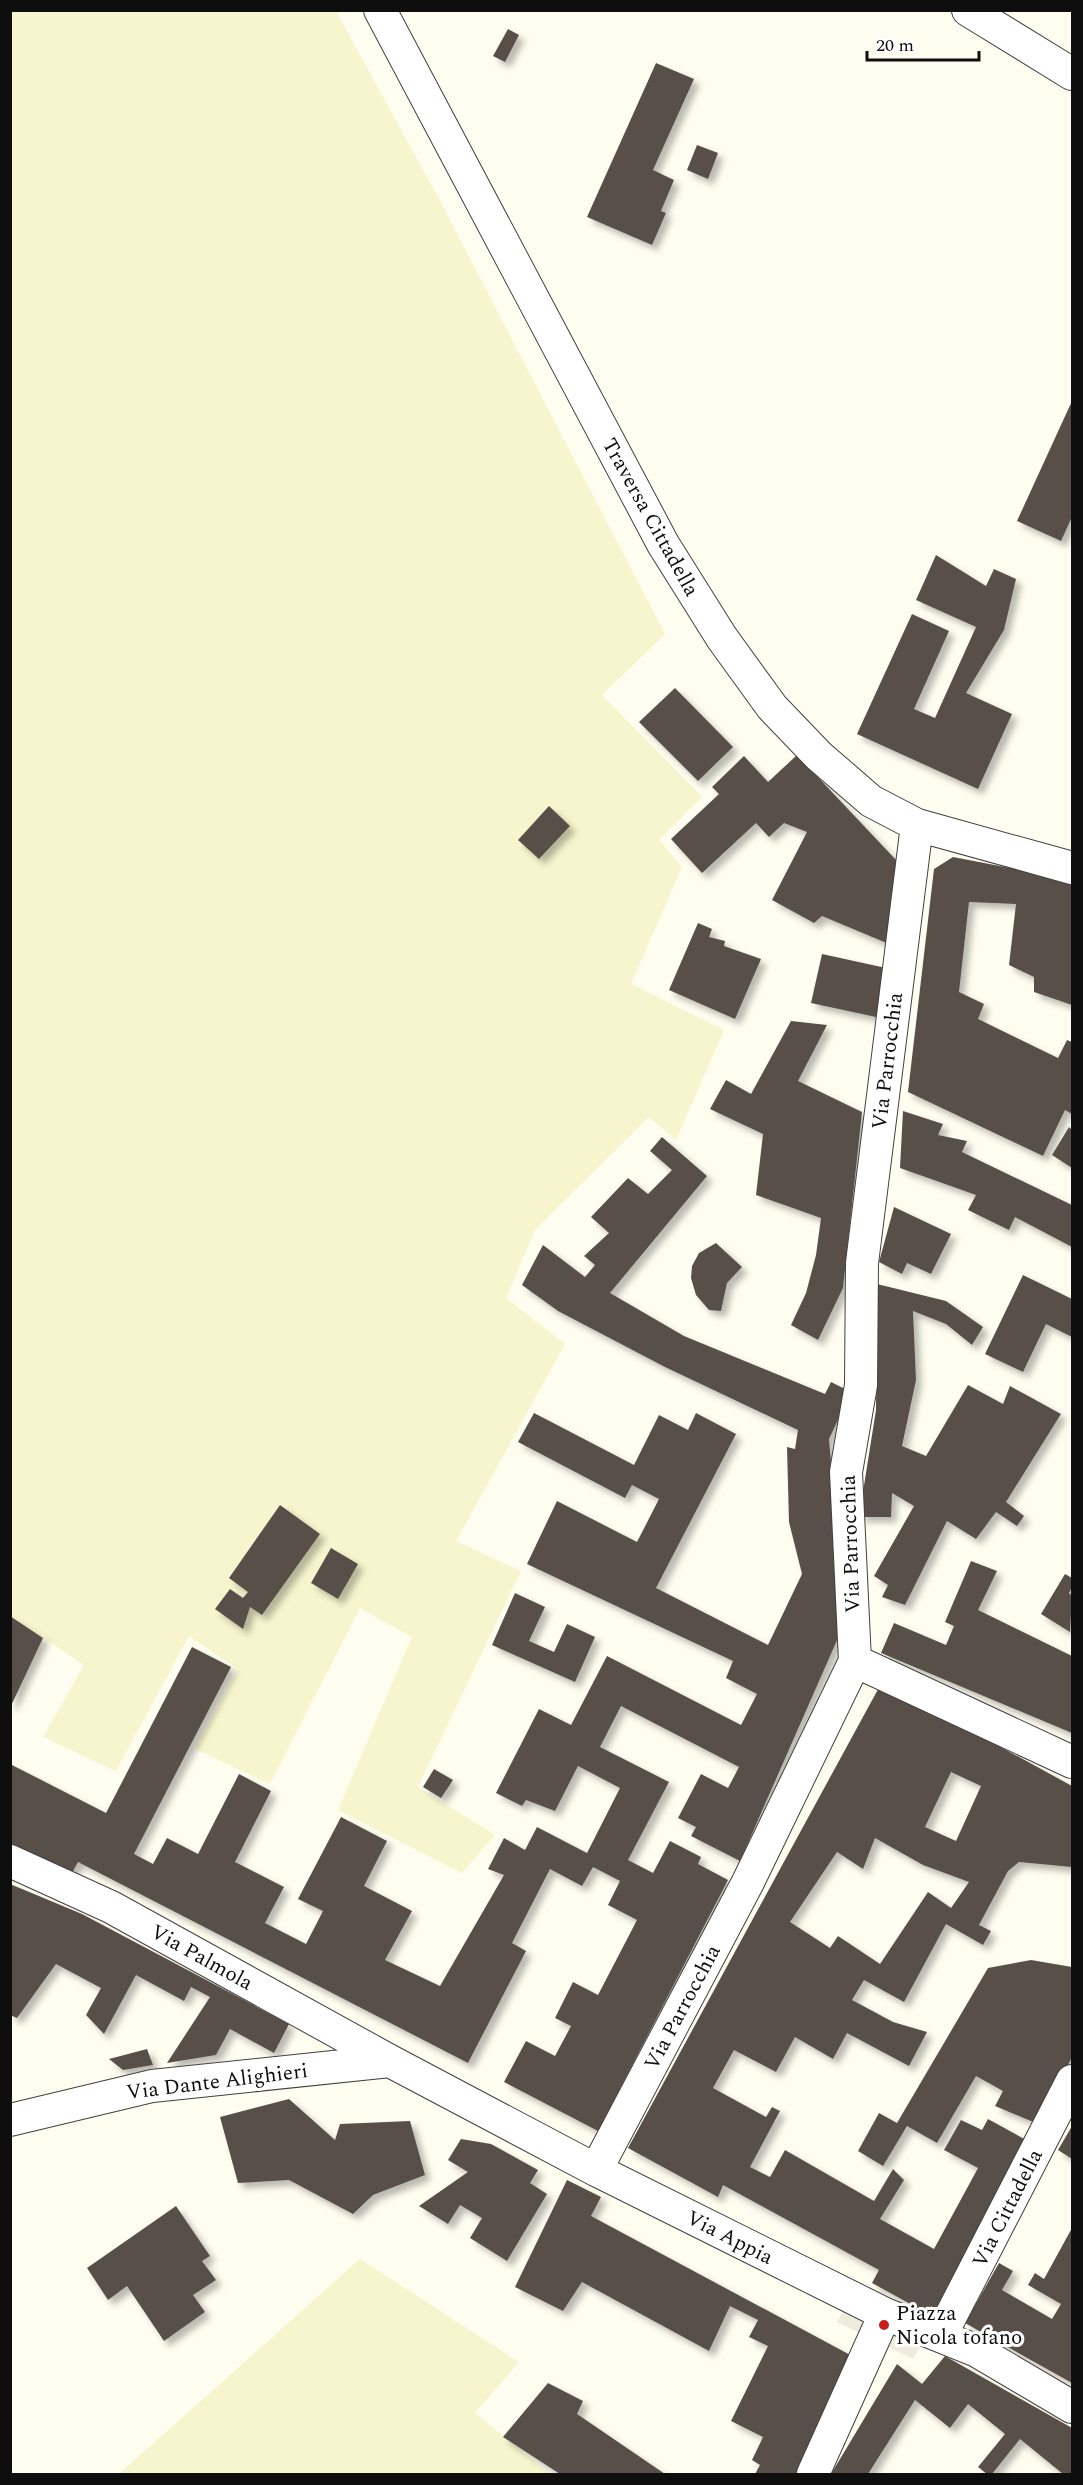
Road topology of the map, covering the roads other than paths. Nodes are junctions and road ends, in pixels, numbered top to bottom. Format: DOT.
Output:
graph roads {
  1 [pos="380,10"];
  2 [pos="968,10"];
  3 [pos="1072,74"];
  4 [pos="917,825"];
  5 [pos="1072,868"];
  6 [pos="855,1661"];
  7 [pos="1072,1762"];
  8 [pos="10,1861"];
  9 [pos="390,2061"];
  10 [pos="1072,2081"];
  11 [pos="10,2120"];
  12 [pos="596,2170"];
  13 [pos="885,2314"];
  14 [pos="941,2335"];
  15 [pos="1072,2407"];
  16 [pos="813,2475"];
  1 -- 4 [label="street, Traversa Cittadella"];
  2 -- 3 [label="street"];
  4 -- 5 [label="street, Traversa Cittadella"];
  4 -- 6 [label="street, Via Parrocchia"];
  6 -- 7 [label="street"];
  6 -- 12 [label="street, Via Parrocchia"];
  8 -- 9 [label="street, Via Palmola"];
  9 -- 11 [label="street, Via Dante Alighieri"];
  9 -- 12 [label="street, Via Appia"];
  10 -- 14 [label="street, Via Cittadella"];
  12 -- 13 [label="street, Via Appia"];
  13 -- 14 [label="street, Via Appia"];
  13 -- 16 [label="street"];
  14 -- 15 [label="street, Via Appia"];
}
